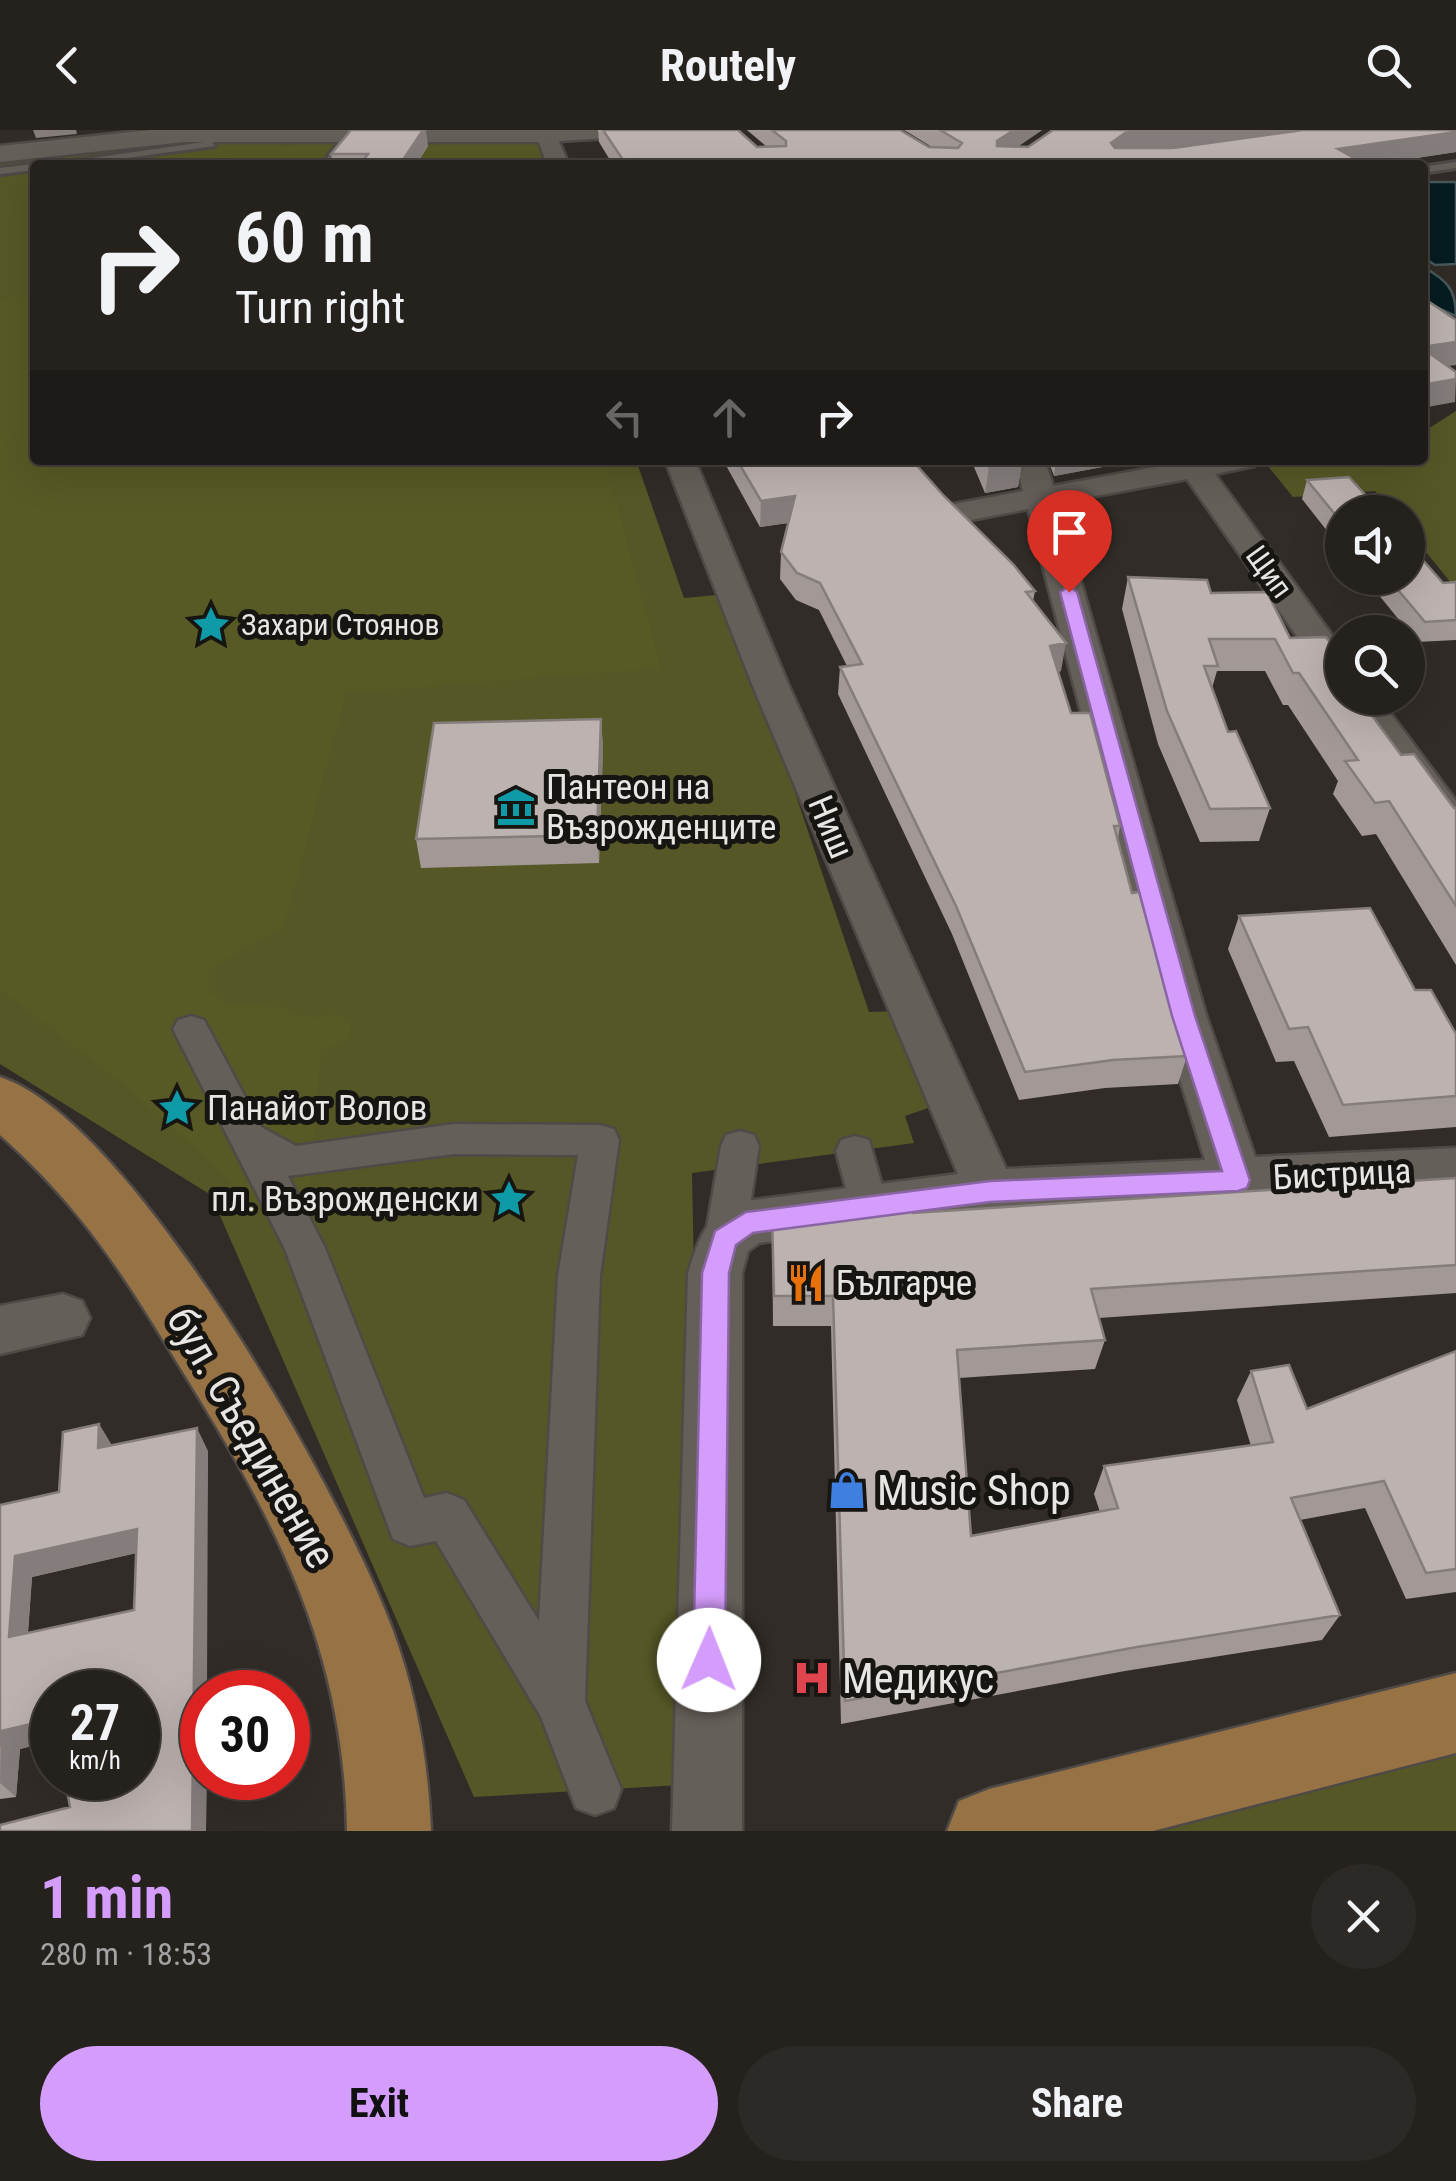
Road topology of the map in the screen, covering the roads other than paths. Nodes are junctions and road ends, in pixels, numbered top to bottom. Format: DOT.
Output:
graph roads {
  1 [pos="424,130"];
  2 [pos="606,130"];
  3 [pos="350,134"];
  4 [pos="384,134"];
  5 [pos="546,134"];
  6 [pos="215,138"];
  7 [pos="0,154"];
  8 [pos="79,160"];
  9 [pos="331,160"];
  10 [pos="556,160"];
  11 [pos="1456,166"];
  12 [pos="30,167"];
  13 [pos="1428,169"];
  14 [pos="0,170"];
  15 [pos="682,465"];
  16 [pos="1220,465"];
  17 [pos="1196,470"];
  18 [pos="1036,478"];
  19 [pos="932,486"];
  20 [pos="955,513"];
  21 [pos="980,537"];
  22 [pos="1028,586"];
  23 [pos="1077,619"];
  24 [pos="1325,650"];
  25 [pos="1372,715"];
  26 [pos="1456,830"];
  27 [pos="191,1029"];
  28 [pos="0,1100"];
  29 [pos="247,1137"];
  30 [pos="740,1146"];
  31 [pos="855,1151"];
  32 [pos="1456,1168"];
  33 [pos="1238,1180"];
  34 [pos="990,1191"];
  35 [pos="870,1210"];
  36 [pos="725,1239"];
  37 [pos="64,1318"];
  38 [pos="0,1330"];
  39 [pos="560,1701"];
  40 [pos="1456,1713"];
  41 [pos="594,1789"];
  42 [pos="389,1831"];
  43 [pos="707,1831"];
  44 [pos="989,1831"];
  1 -- 4 [label="street"];
  2 -- 5 [label="street"];
  3 -- 4 [label="street"];
  3 -- 6 [label="street"];
  3 -- 9 [label="lane"];
  4 -- 5 [label="street"];
  5 -- 10 [label="street"];
  6 -- 7 [label="street"];
  6 -- 8 [label="lane"];
  11 -- 13 [label="lane"];
  12 -- 14 [label="lane"];
  15 -- 34 [label="street, Ниш"];
  16 -- 17 [label="street"];
  17 -- 18 [label="street"];
  17 -- 24 [label="street, Щип"];
  18 -- 20 [label="street"];
  18 -- 23 [label="street"];
  19 -- 20 [label="street"];
  20 -- 21 [label="street"];
  22 -- 23 [label="street"];
  23 -- 33 [label="street"];
  25 -- 26 [label="street"];
  27 -- 29 [label="street"];
  28 -- 42 [label="main road, бул. Съединение"];
  29 -- 39 [label="street"];
  29 -- 39 [label="street"];
  30 -- 36 [label="street"];
  31 -- 35 [label="street"];
  32 -- 33 [label="street, Бистрица"];
  33 -- 34 [label="street, Бистрица"];
  34 -- 35 [label="street, Бистрица"];
  35 -- 36 [label="street, Бистрица"];
  36 -- 43 [label="street"];
  37 -- 38 [label="street"];
  39 -- 41 [label="street"];
  40 -- 44 [label="main road"];
}
